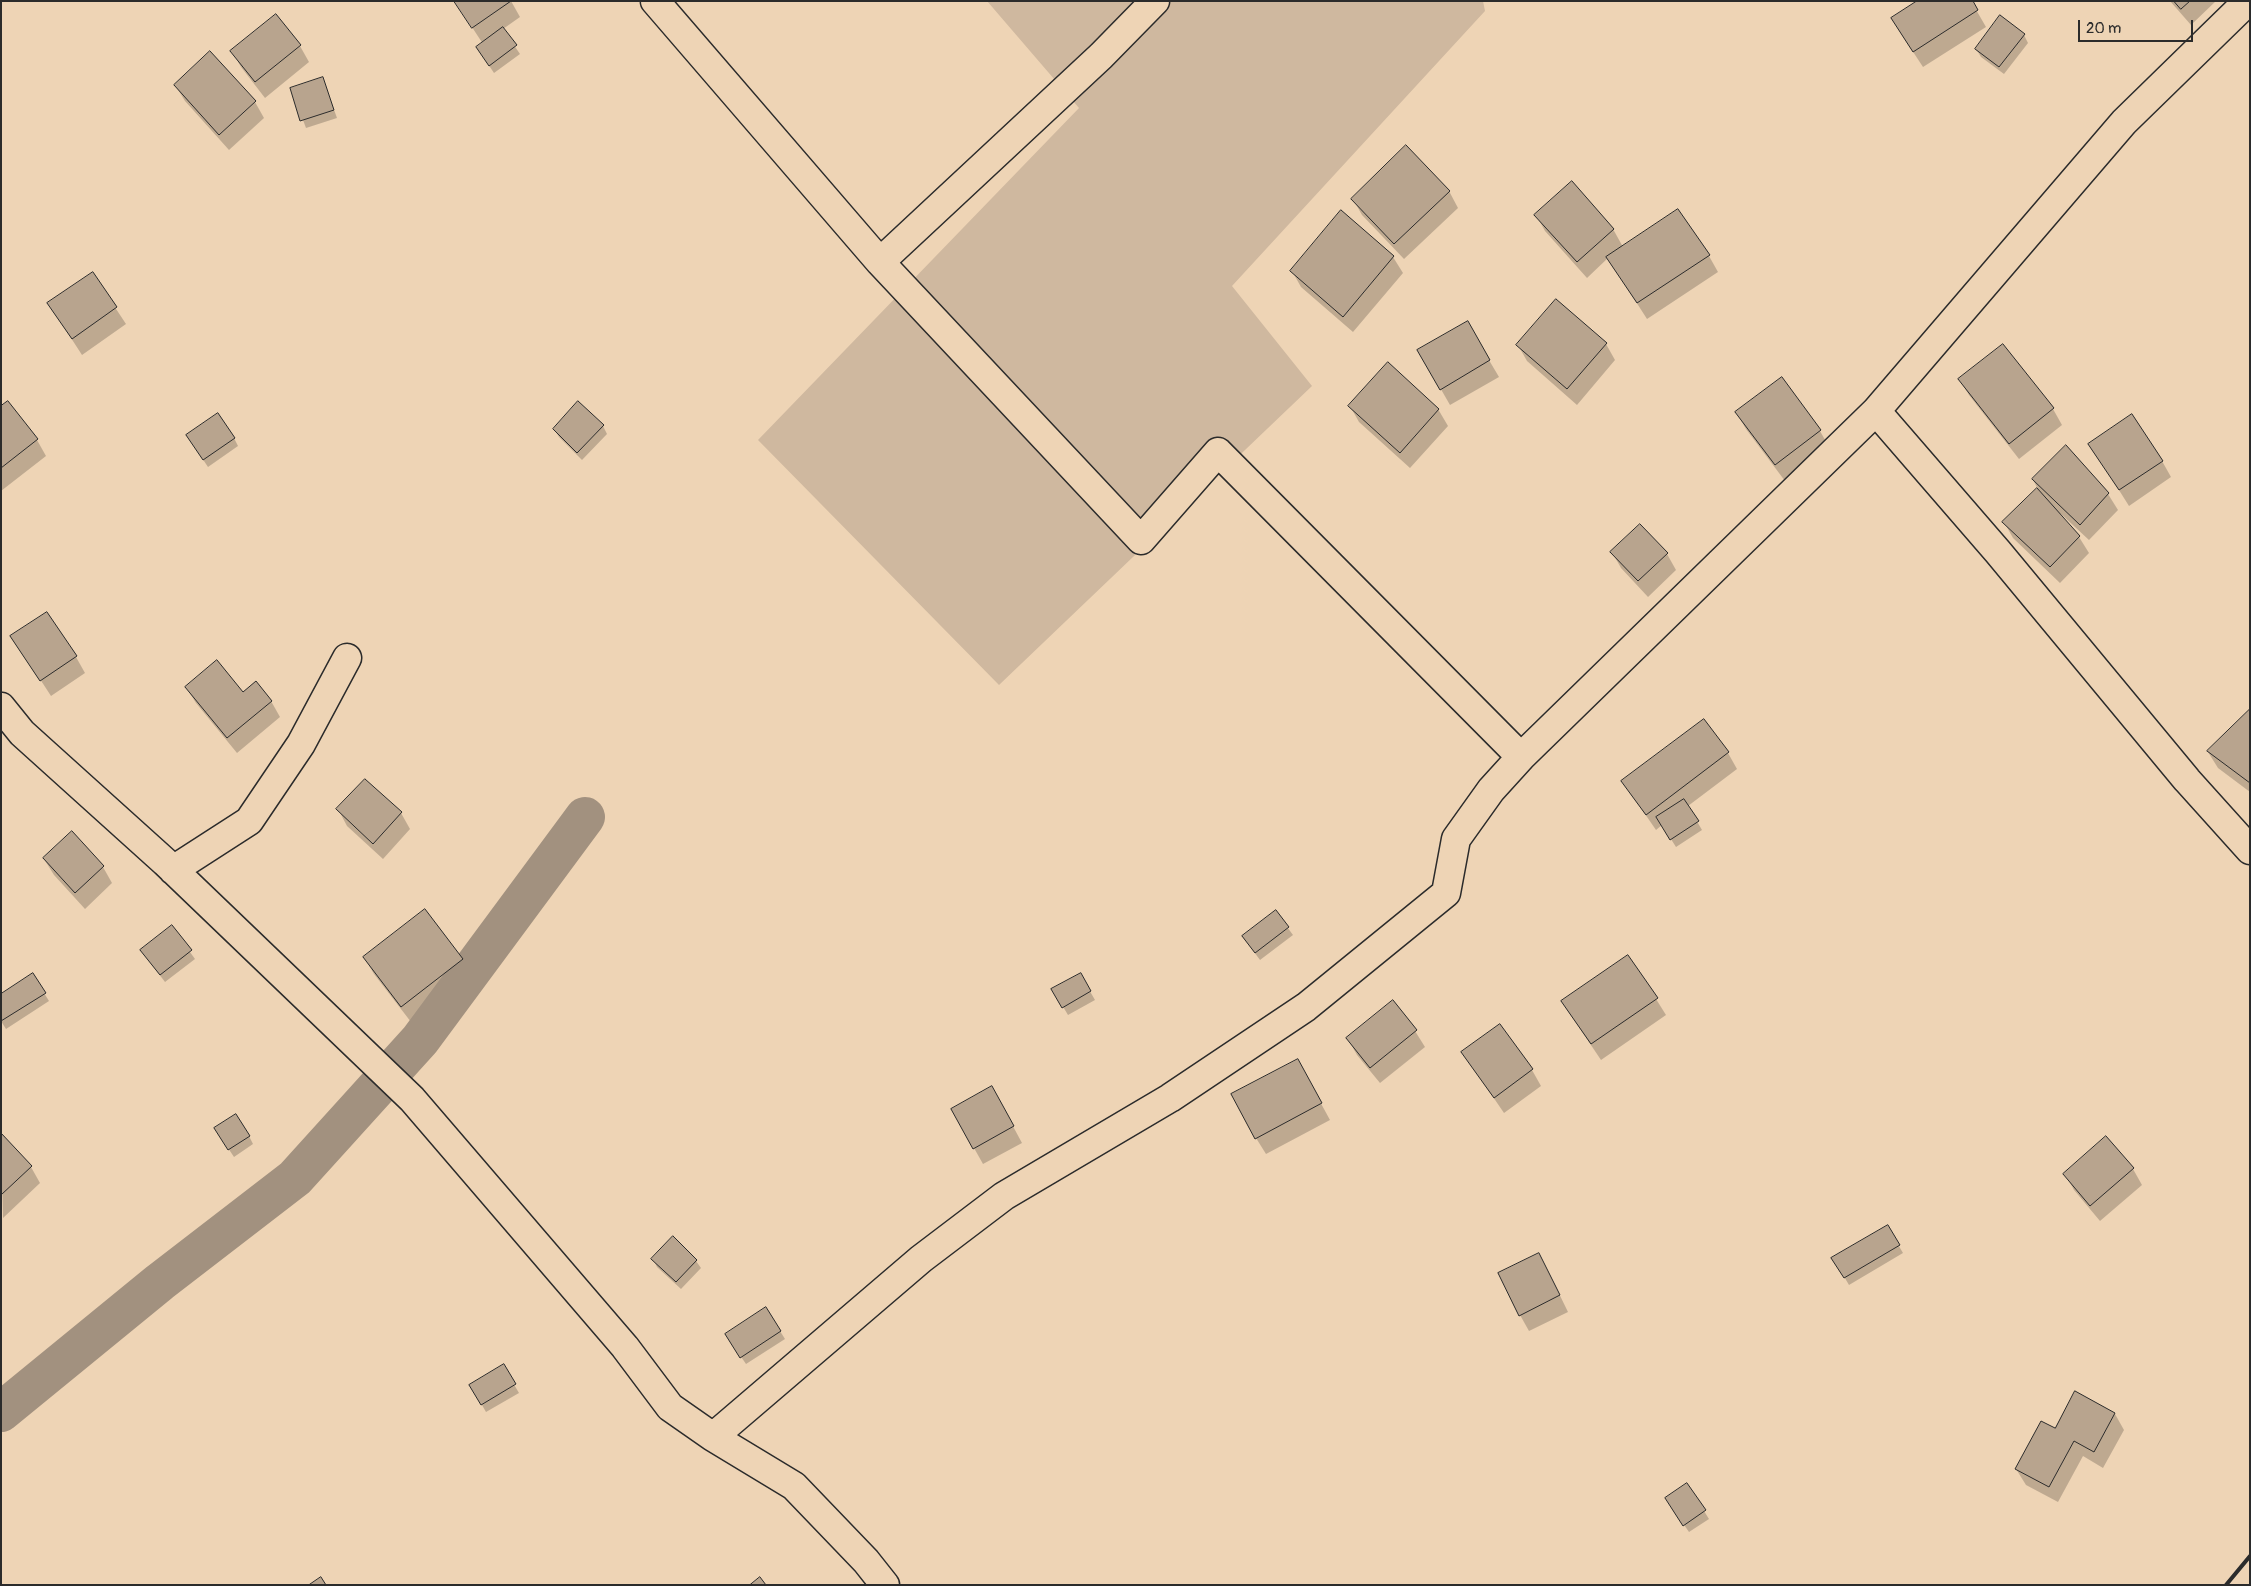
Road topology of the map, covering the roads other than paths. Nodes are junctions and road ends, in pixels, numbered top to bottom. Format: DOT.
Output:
graph roads {
  1 [pos="655,1"];
  2 [pos="1155,1"];
  3 [pos="2248,1"];
  4 [pos="880,262"];
  5 [pos="1876,411"];
  6 [pos="347,658"];
  7 [pos="1,706"];
  8 [pos="1521,757"];
  9 [pos="2250,850"];
  10 [pos="173,870"];
  11 [pos="713,1437"];
  12 [pos="885,1585"];
  1 -- 4 [label="street"];
  2 -- 4 [label="street"];
  3 -- 5 [label="street"];
  4 -- 8 [label="street"];
  5 -- 8 [label="street"];
  5 -- 9 [label="street"];
  6 -- 10 [label="street"];
  7 -- 10 [label="street"];
  8 -- 11 [label="street"];
  10 -- 11 [label="street"];
  11 -- 12 [label="street"];
}
